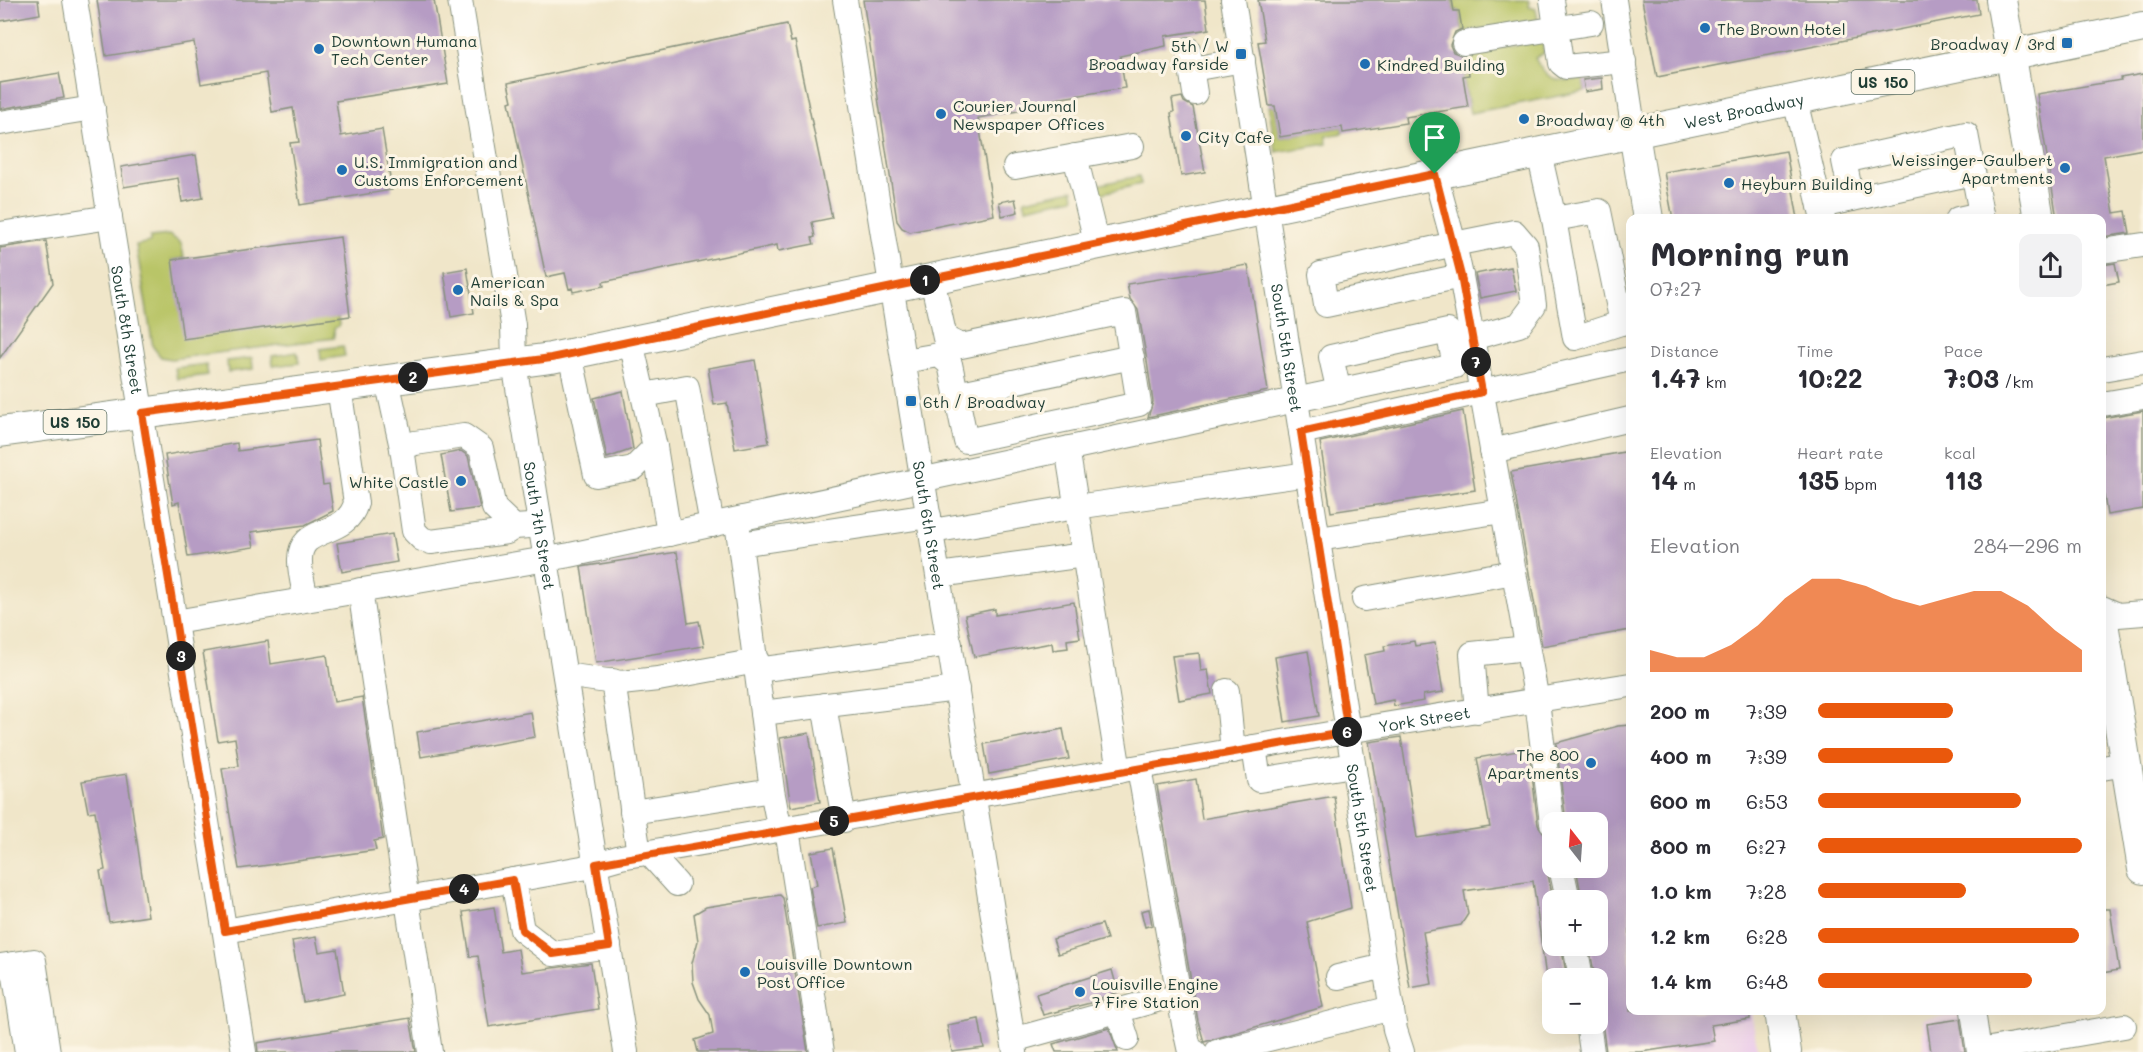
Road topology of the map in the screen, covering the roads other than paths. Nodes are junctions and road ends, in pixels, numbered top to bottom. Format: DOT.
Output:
graph roads {
  1 [pos="75,0"];
  2 [pos="460,0"];
  3 [pos="846,0"];
  4 [pos="1233,0"];
  5 [pos="1552,0"];
  6 [pos="1614,0"];
  7 [pos="2001,0"];
  8 [pos="1591,23"];
  9 [pos="2143,27"];
  10 [pos="1555,28"];
  11 [pos="1464,43"];
  12 [pos="2010,55"];
  13 [pos="1243,60"];
  14 [pos="1624,61"];
  15 [pos="1195,93"];
  16 [pos="1795,100"];
  17 [pos="93,108"];
  18 [pos="0,123"];
  19 [pos="1634,133"];
  20 [pos="1132,146"];
  21 [pos="1539,153"];
  22 [pos="1075,156"];
  23 [pos="1015,167"];
  24 [pos="1973,173"];
  25 [pos="1435,174"];
  26 [pos="1852,199"];
  27 [pos="1266,209"];
  28 [pos="1821,212"];
  29 [pos="1647,214"];
  30 [pos="1974,214"];
  31 [pos="2037,214"];
  32 [pos="110,217"];
  33 [pos="1554,219"];
  34 [pos="0,234"];
  35 [pos="1097,244"];
  36 [pos="1454,244"];
  37 [pos="2143,245"];
  38 [pos="2106,250"];
  39 [pos="1461,276"];
  40 [pos="933,279"];
  41 [pos="891,286"];
  42 [pos="1626,322"];
  43 [pos="1472,338"];
  44 [pos="631,342"];
  45 [pos="949,351"];
  46 [pos="570,354"];
  47 [pos="1132,357"];
  48 [pos="1626,360"];
  49 [pos="904,361"];
  50 [pos="514,363"];
  51 [pos="2143,363"];
  52 [pos="2106,368"];
  53 [pos="387,380"];
  54 [pos="339,387"];
  55 [pos="1339,392"];
  56 [pos="1482,392"];
  57 [pos="957,394"];
  58 [pos="644,395"];
  59 [pos="2143,397"];
  60 [pos="1296,401"];
  61 [pos="2106,403"];
  62 [pos="142,413"];
  63 [pos="1626,420"];
  64 [pos="0,432"];
  65 [pos="1301,432"];
  66 [pos="655,447"];
  67 [pos="1070,447"];
  68 [pos="402,448"];
  69 [pos="1492,451"];
  70 [pos="1308,474"];
  71 [pos="923,480"];
  72 [pos="1076,507"];
  73 [pos="495,508"];
  74 [pos="1503,511"];
  75 [pos="736,520"];
  76 [pos="930,524"];
  77 [pos="712,525"];
  78 [pos="541,526"];
  79 [pos="514,527"];
  80 [pos="486,533"];
  81 [pos="669,534"];
  82 [pos="1318,539"];
  83 [pos="740,544"];
  84 [pos="1084,555"];
  85 [pos="546,559"];
  86 [pos="1514,572"];
  87 [pos="939,574"];
  88 [pos="360,590"];
  89 [pos="1364,598"];
  90 [pos="306,600"];
  91 [pos="2106,610"];
  92 [pos="2143,612"];
  93 [pos="175,622"];
  94 [pos="950,644"];
  95 [pos="1527,648"];
  96 [pos="757,665"];
  97 [pos="2106,671"];
  98 [pos="565,675"];
  99 [pos="613,681"];
  100 [pos="1626,686"];
  101 [pos="957,689"];
  102 [pos="1227,692"];
  103 [pos="1537,701"];
  104 [pos="824,705"];
  105 [pos="1477,711"];
  106 [pos="2109,711"];
  107 [pos="762,713"];
  108 [pos="1348,732"];
  109 [pos="1244,749"];
  110 [pos="1353,765"];
  111 [pos="2114,766"];
  112 [pos="1129,770"];
  113 [pos="772,790"];
  114 [pos="975,797"];
  115 [pos="632,812"];
  116 [pos="1551,812"];
  117 [pos="844,820"];
  118 [pos="2140,828"];
  119 [pos="784,830"];
  120 [pos="644,853"];
  121 [pos="596,864"];
  122 [pos="2143,869"];
  123 [pos="513,880"];
  124 [pos="677,884"];
  125 [pos="407,899"];
  126 [pos="225,931"];
  127 [pos="609,946"];
  128 [pos="16,964"];
  129 [pos="1385,966"];
  130 [pos="1338,977"];
  131 [pos="1160,999"];
  132 [pos="1392,1008"];
  133 [pos="1118,1011"];
  134 [pos="1781,1015"];
  135 [pos="1974,1015"];
  136 [pos="2124,1026"];
  137 [pos="1590,1034"];
  138 [pos="1127,1039"];
  139 [pos="1014,1046"];
  140 [pos="27,1052"];
  141 [pos="48,1052"];
  142 [pos="244,1052"];
  143 [pos="430,1052"];
  144 [pos="626,1052"];
  145 [pos="822,1052"];
  146 [pos="1190,1052"];
  147 [pos="1196,1052"];
  148 [pos="1217,1052"];
  149 [pos="1402,1052"];
  150 [pos="1592,1052"];
  151 [pos="1786,1052"];
  152 [pos="1979,1052"];
  1 -- 17 [label="street, South 8th Street"];
  2 -- 50 [label="street, South 7th Street"];
  3 -- 41 [label="street, South 6th Street"];
  4 -- 13 [label="street, South 5th Street"];
  5 -- 10 [label="street"];
  6 -- 14 [label="street"];
  7 -- 12 [label="main road"];
  8 -- 10 [label="street"];
  9 -- 12 [label="main road, West Broadway / US 150"];
  10 -- 11 [label="street"];
  10 -- 14 [label="street"];
  12 -- 16 [label="main road, West Broadway / US 150"];
  12 -- 31 [label="main road"];
  13 -- 15 [label="street"];
  13 -- 27 [label="street, South 5th Street"];
  14 -- 19 [label="street"];
  16 -- 19 [label="main road, West Broadway / US 150"];
  16 -- 28 [label="street"];
  17 -- 18 [label="street"];
  17 -- 32 [label="street, South 8th Street"];
  19 -- 21 [label="main road, West Broadway / US 150"];
  19 -- 29 [label="main road"];
  20 -- 22 [label="street"];
  21 -- 25 [label="main road, West Broadway / US 150"];
  21 -- 33 [label="street"];
  22 -- 23 [label="street"];
  22 -- 35 [label="street"];
  24 -- 26 [label="street"];
  24 -- 26 [label="street"];
  24 -- 30 [label="street"];
  25 -- 27 [label="main road, West Broadway / US 150"];
  25 -- 36 [label="street"];
  26 -- 28 [label="street"];
  27 -- 35 [label="main road, West Broadway / US 150"];
  27 -- 60 [label="street, South 5th Street"];
  32 -- 34 [label="street"];
  32 -- 62 [label="street, South 8th Street"];
  33 -- 42 [label="street"];
  33 -- 42 [label="street"];
  35 -- 40 [label="main road, West Broadway / US 150"];
  36 -- 39 [label="street"];
  36 -- 39 [label="street"];
  36 -- 43 [label="street"];
  37 -- 38 [label="street"];
  39 -- 43 [label="street"];
  40 -- 41 [label="main road, West Broadway / US 150"];
  40 -- 45 [label="street"];
  41 -- 44 [label="main road, West Broadway / US 150"];
  41 -- 49 [label="street, South 6th Street"];
  43 -- 56 [label="street"];
  44 -- 46 [label="main road, West Broadway / US 150"];
  44 -- 58 [label="street"];
  45 -- 47 [label="street"];
  45 -- 49 [label="street"];
  45 -- 57 [label="street"];
  46 -- 50 [label="main road, West Broadway / US 150"];
  46 -- 66 [label="street"];
  47 -- 57 [label="street"];
  47 -- 57 [label="street"];
  48 -- 56 [label="street"];
  49 -- 71 [label="street, South 6th Street"];
  50 -- 53 [label="main road, West Broadway / US 150"];
  50 -- 78 [label="street, South 7th Street"];
  51 -- 52 [label="street"];
  53 -- 54 [label="main road, West Broadway / US 150"];
  53 -- 68 [label="street"];
  54 -- 62 [label="main road, West Broadway / US 150"];
  54 -- 90 [label="street"];
  55 -- 55 [label="street"];
  55 -- 60 [label="street"];
  56 -- 65 [label="street"];
  56 -- 69 [label="street"];
  58 -- 66 [label="street"];
  58 -- 77 [label="street"];
  59 -- 61 [label="street"];
  60 -- 65 [label="street, South 5th Street"];
  60 -- 67 [label="street"];
  62 -- 64 [label="main road, West Broadway / US 150"];
  62 -- 93 [label="street, South 8th Street"];
  63 -- 69 [label="street"];
  65 -- 70 [label="street, South 5th Street"];
  66 -- 81 [label="street"];
  67 -- 71 [label="street"];
  67 -- 72 [label="street"];
  68 -- 73 [label="street"];
  68 -- 80 [label="street"];
  69 -- 74 [label="street"];
  70 -- 72 [label="street"];
  70 -- 82 [label="street, South 5th Street"];
  71 -- 75 [label="street"];
  71 -- 76 [label="street, South 6th Street"];
  72 -- 76 [label="street"];
  72 -- 84 [label="street"];
  73 -- 79 [label="street"];
  73 -- 80 [label="street"];
  74 -- 82 [label="street"];
  74 -- 86 [label="street"];
  75 -- 77 [label="street"];
  75 -- 83 [label="street"];
  76 -- 83 [label="street"];
  76 -- 87 [label="street, South 6th Street"];
  77 -- 81 [label="street"];
  78 -- 79 [label="street"];
  78 -- 85 [label="street, South 7th Street"];
  79 -- 80 [label="street"];
  81 -- 85 [label="street"];
  82 -- 108 [label="street, South 5th Street"];
  83 -- 96 [label="street"];
  84 -- 87 [label="street"];
  84 -- 112 [label="street"];
  85 -- 88 [label="street"];
  85 -- 98 [label="street, South 7th Street"];
  86 -- 89 [label="street"];
  86 -- 95 [label="street"];
  87 -- 94 [label="street, South 6th Street"];
  88 -- 90 [label="street"];
  88 -- 125 [label="street"];
  90 -- 93 [label="street"];
  91 -- 92 [label="street"];
  93 -- 126 [label="street, South 8th Street"];
  94 -- 96 [label="street"];
  94 -- 101 [label="street, South 6th Street"];
  95 -- 103 [label="street"];
  95 -- 105 [label="street"];
  96 -- 99 [label="street"];
  96 -- 107 [label="street"];
  97 -- 106 [label="main road"];
  98 -- 99 [label="street"];
  98 -- 121 [label="street, South 7th Street"];
  99 -- 115 [label="street"];
  100 -- 103 [label="street, York Street"];
  101 -- 104 [label="street"];
  101 -- 114 [label="street, South 6th Street"];
  102 -- 109 [label="street"];
  103 -- 105 [label="street, York Street"];
  103 -- 116 [label="street"];
  104 -- 107 [label="street"];
  104 -- 117 [label="street"];
  105 -- 108 [label="street, York Street"];
  106 -- 111 [label="main road"];
  107 -- 113 [label="street"];
  108 -- 109 [label="street, York Street"];
  108 -- 110 [label="street, South 5th Street"];
  109 -- 110 [label="street"];
  109 -- 112 [label="street, York Street"];
  110 -- 129 [label="street, South 5th Street"];
  111 -- 118 [label="main road"];
  112 -- 114 [label="street, York Street"];
  112 -- 146 [label="street"];
  113 -- 115 [label="street"];
  113 -- 119 [label="street"];
  114 -- 117 [label="street, York Street"];
  114 -- 139 [label="street, South 6th Street"];
  115 -- 120 [label="street"];
  117 -- 119 [label="street, York Street"];
  118 -- 122 [label="main road"];
  119 -- 120 [label="street, York Street"];
  119 -- 145 [label="street"];
  120 -- 121 [label="street, York Street"];
  120 -- 124 [label="street"];
  121 -- 123 [label="street, York Street"];
  121 -- 127 [label="street, South 7th Street"];
  123 -- 125 [label="street, York Street"];
  123 -- 127 [label="street"];
  125 -- 126 [label="street, York Street"];
  125 -- 143 [label="street"];
  126 -- 142 [label="street, South 8th Street"];
  127 -- 144 [label="street, South 7th Street"];
  128 -- 140 [label="street"];
  128 -- 141 [label="street"];
  129 -- 130 [label="street"];
  129 -- 132 [label="street, South 5th Street"];
  131 -- 133 [label="street"];
  132 -- 148 [label="street"];
  132 -- 149 [label="street, South 5th Street"];
  133 -- 138 [label="street"];
  133 -- 139 [label="street"];
  134 -- 151 [label="main road"];
  135 -- 152 [label="street"];
  136 -- 152 [label="street"];
  137 -- 150 [label="street"];
  146 -- 147 [label="street"];
}
